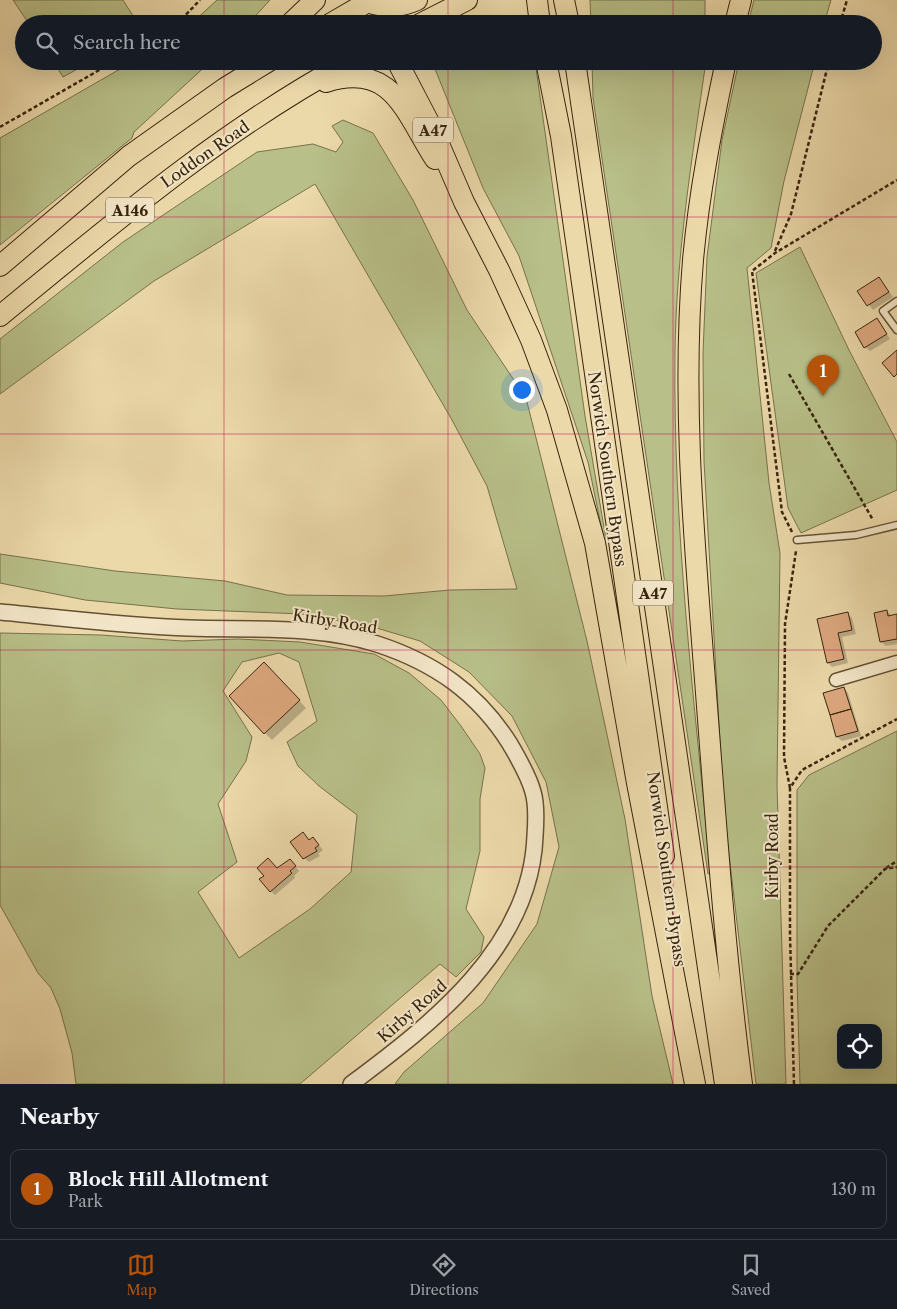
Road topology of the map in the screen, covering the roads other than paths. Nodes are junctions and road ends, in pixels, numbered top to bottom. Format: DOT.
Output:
graph roads {
  1 [pos="315,0"];
  2 [pos="416,0"];
  3 [pos="467,0"];
  4 [pos="537,0"];
  5 [pos="564,0"];
  6 [pos="741,0"];
  7 [pos="368,1"];
  8 [pos="299,15"];
  9 [pos="345,15"];
  10 [pos="374,15"];
  11 [pos="438,15"];
  12 [pos="539,15"];
  13 [pos="567,15"];
  14 [pos="737,15"];
  15 [pos="230,70"];
  16 [pos="254,70"];
  17 [pos="335,70"];
  18 [pos="402,70"];
  19 [pos="548,70"];
  20 [pos="577,70"];
  21 [pos="724,70"];
  22 [pos="266,111"];
  23 [pos="129,156"];
  24 [pos="464,202"];
  25 [pos="0,266"];
  26 [pos="897,301"];
  27 [pos="0,316"];
  28 [pos="897,330"];
  29 [pos="897,525"];
  30 [pos="797,540"];
  31 [pos="0,612"];
  32 [pos="897,662"];
  33 [pos="836,680"];
  34 [pos="351,1084"];
  35 [pos="697,1084"];
  36 [pos="725,1084"];
  37 [pos="742,1084"];
  1 -- 8 [label="highway"];
  2 -- 7 [label="highway"];
  3 -- 11 [label="highway"];
  4 -- 12 [label="highway"];
  5 -- 13 [label="highway"];
  6 -- 14 [label="highway"];
  7 -- 9 [label="highway"];
  7 -- 10 [label="highway"];
  15 -- 23 [label="highway"];
  16 -- 23 [label="highway, A146"];
  17 -- 22 [label="highway, Loddon Road / A146"];
  18 -- 24 [label="highway, A47"];
  19 -- 35 [label="highway, Norwich Southern Bypass / A47"];
  20 -- 36 [label="highway, Norwich Southern Bypass / A47"];
  21 -- 37 [label="highway, A47"];
  22 -- 24 [label="highway, A47"];
  22 -- 27 [label="highway, Loddon Road / A146"];
  23 -- 25 [label="highway, A146"];
  24 -- 35 [label="highway, A47"];
  26 -- 28 [label="lane"];
  29 -- 30 [label="lane"];
  31 -- 34 [label="street, Kirby Road"];
  32 -- 33 [label="street"];
}
